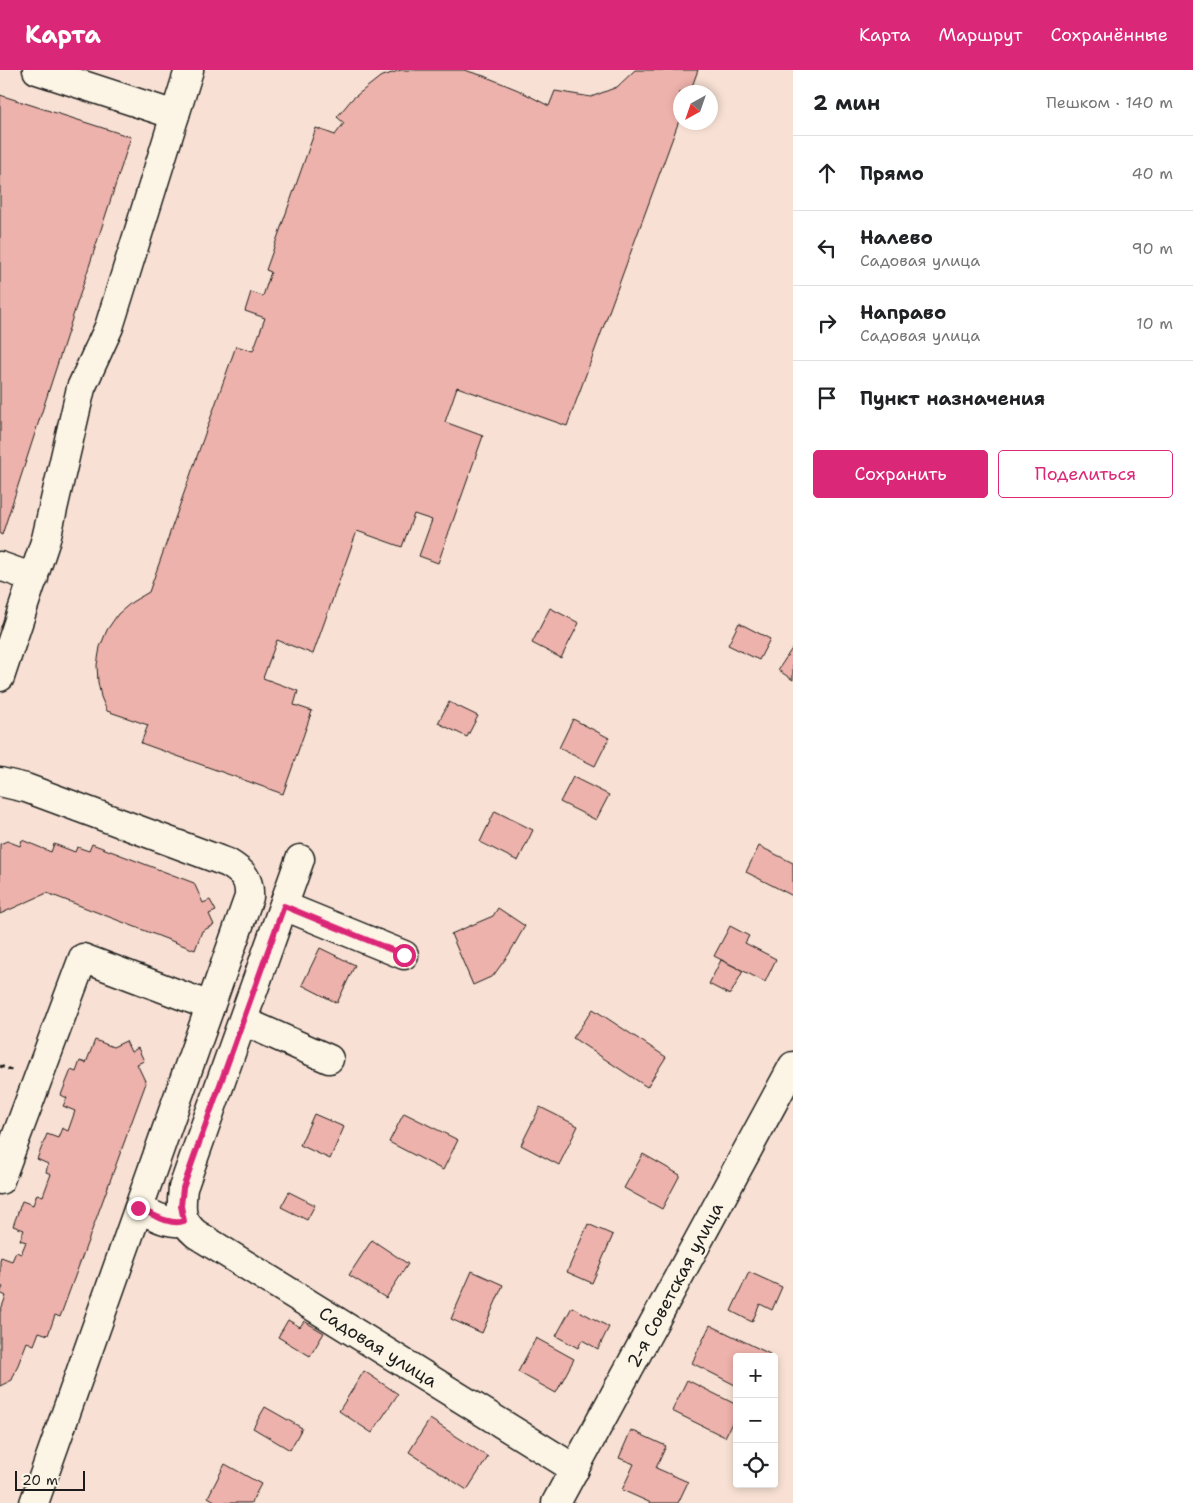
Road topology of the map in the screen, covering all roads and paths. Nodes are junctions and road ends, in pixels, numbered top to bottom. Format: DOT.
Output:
graph roads {
  1 [pos="37,70"];
  2 [pos="188,70"];
  3 [pos="175,115"];
  4 [pos="0,566"];
  5 [pos="34,578"];
  6 [pos="0,677"];
  7 [pos="0,782"];
  8 [pos="300,859"];
  9 [pos="284,906"];
  10 [pos="404,955"];
  11 [pos="210,1006"];
  12 [pos="243,1022"];
  13 [pos="329,1059"];
  14 [pos="793,1066"];
  15 [pos="0,1180"];
  16 [pos="138,1208"];
  17 [pos="184,1221"];
  18 [pos="575,1469"];
  19 [pos="34,1503"];
  20 [pos="556,1503"];
  1 -- 3 [label="street"];
  2 -- 3 [label="street"];
  3 -- 5 [label="street"];
  4 -- 5 [label="street"];
  5 -- 6 [label="street"];
  7 -- 11 [label="street"];
  8 -- 9 [label="street"];
  9 -- 10 [label="street"];
  9 -- 12 [label="street"];
  11 -- 15 [label="street"];
  11 -- 16 [label="street"];
  12 -- 13 [label="street"];
  12 -- 17 [label="street"];
  14 -- 18 [label="street, 2-я Советская улица"];
  16 -- 17 [label="street"];
  16 -- 19 [label="street"];
  17 -- 18 [label="street, Садовая улица"];
  18 -- 20 [label="street, 2-я Советская улица"];
}
